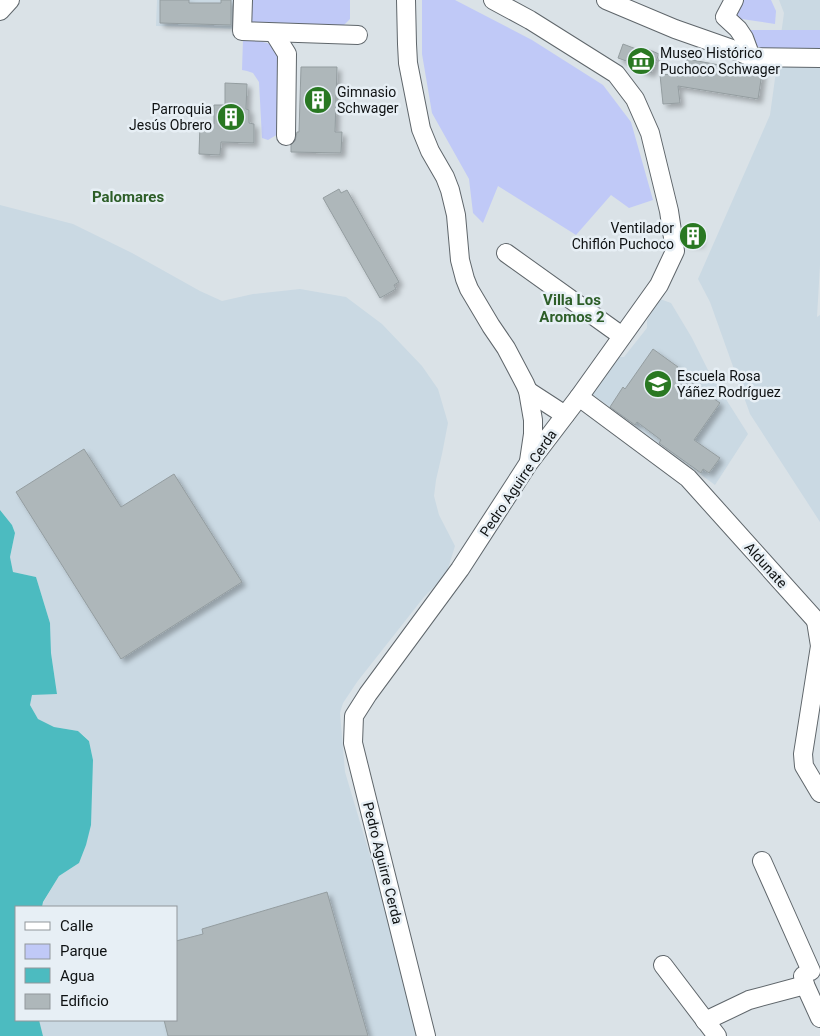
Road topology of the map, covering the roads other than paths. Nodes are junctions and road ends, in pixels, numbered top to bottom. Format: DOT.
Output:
graph roads {
  1 [pos="10,0"];
  2 [pos="243,0"];
  3 [pos="406,0"];
  4 [pos="493,0"];
  5 [pos="606,0"];
  6 [pos="734,0"];
  7 [pos="0,11"];
  8 [pos="274,33"];
  9 [pos="358,35"];
  10 [pos="751,57"];
  11 [pos="820,58"];
  12 [pos="286,136"];
  13 [pos="506,253"];
  14 [pos="622,336"];
  15 [pos="528,391"];
  16 [pos="579,397"];
  17 [pos="565,415"];
  18 [pos="528,464"];
  19 [pos="818,623"];
  20 [pos="820,793"];
  21 [pos="762,861"];
  22 [pos="663,965"];
  23 [pos="812,975"];
  24 [pos="820,1018"];
  25 [pos="705,1021"];
  26 [pos="426,1036"];
  27 [pos="716,1036"];
  1 -- 7 [label="street"];
  2 -- 8 [label="street"];
  3 -- 15 [label="street"];
  4 -- 14 [label="street, Pedro Aguirre Cerda"];
  5 -- 10 [label="street"];
  6 -- 10 [label="street"];
  8 -- 9 [label="street"];
  8 -- 12 [label="street"];
  10 -- 11 [label="street"];
  13 -- 14 [label="street"];
  14 -- 16 [label="street, Pedro Aguirre Cerda"];
  15 -- 17 [label="street"];
  15 -- 18 [label="street"];
  16 -- 17 [label="street, Pedro Aguirre Cerda"];
  16 -- 19 [label="street, Aldunate"];
  17 -- 18 [label="street, Pedro Aguirre Cerda"];
  18 -- 26 [label="street, Pedro Aguirre Cerda"];
  19 -- 20 [label="street, Aldunate"];
  21 -- 23 [label="street"];
  22 -- 25 [label="street"];
  23 -- 24 [label="street"];
  23 -- 25 [label="street"];
  25 -- 27 [label="street"];
}
